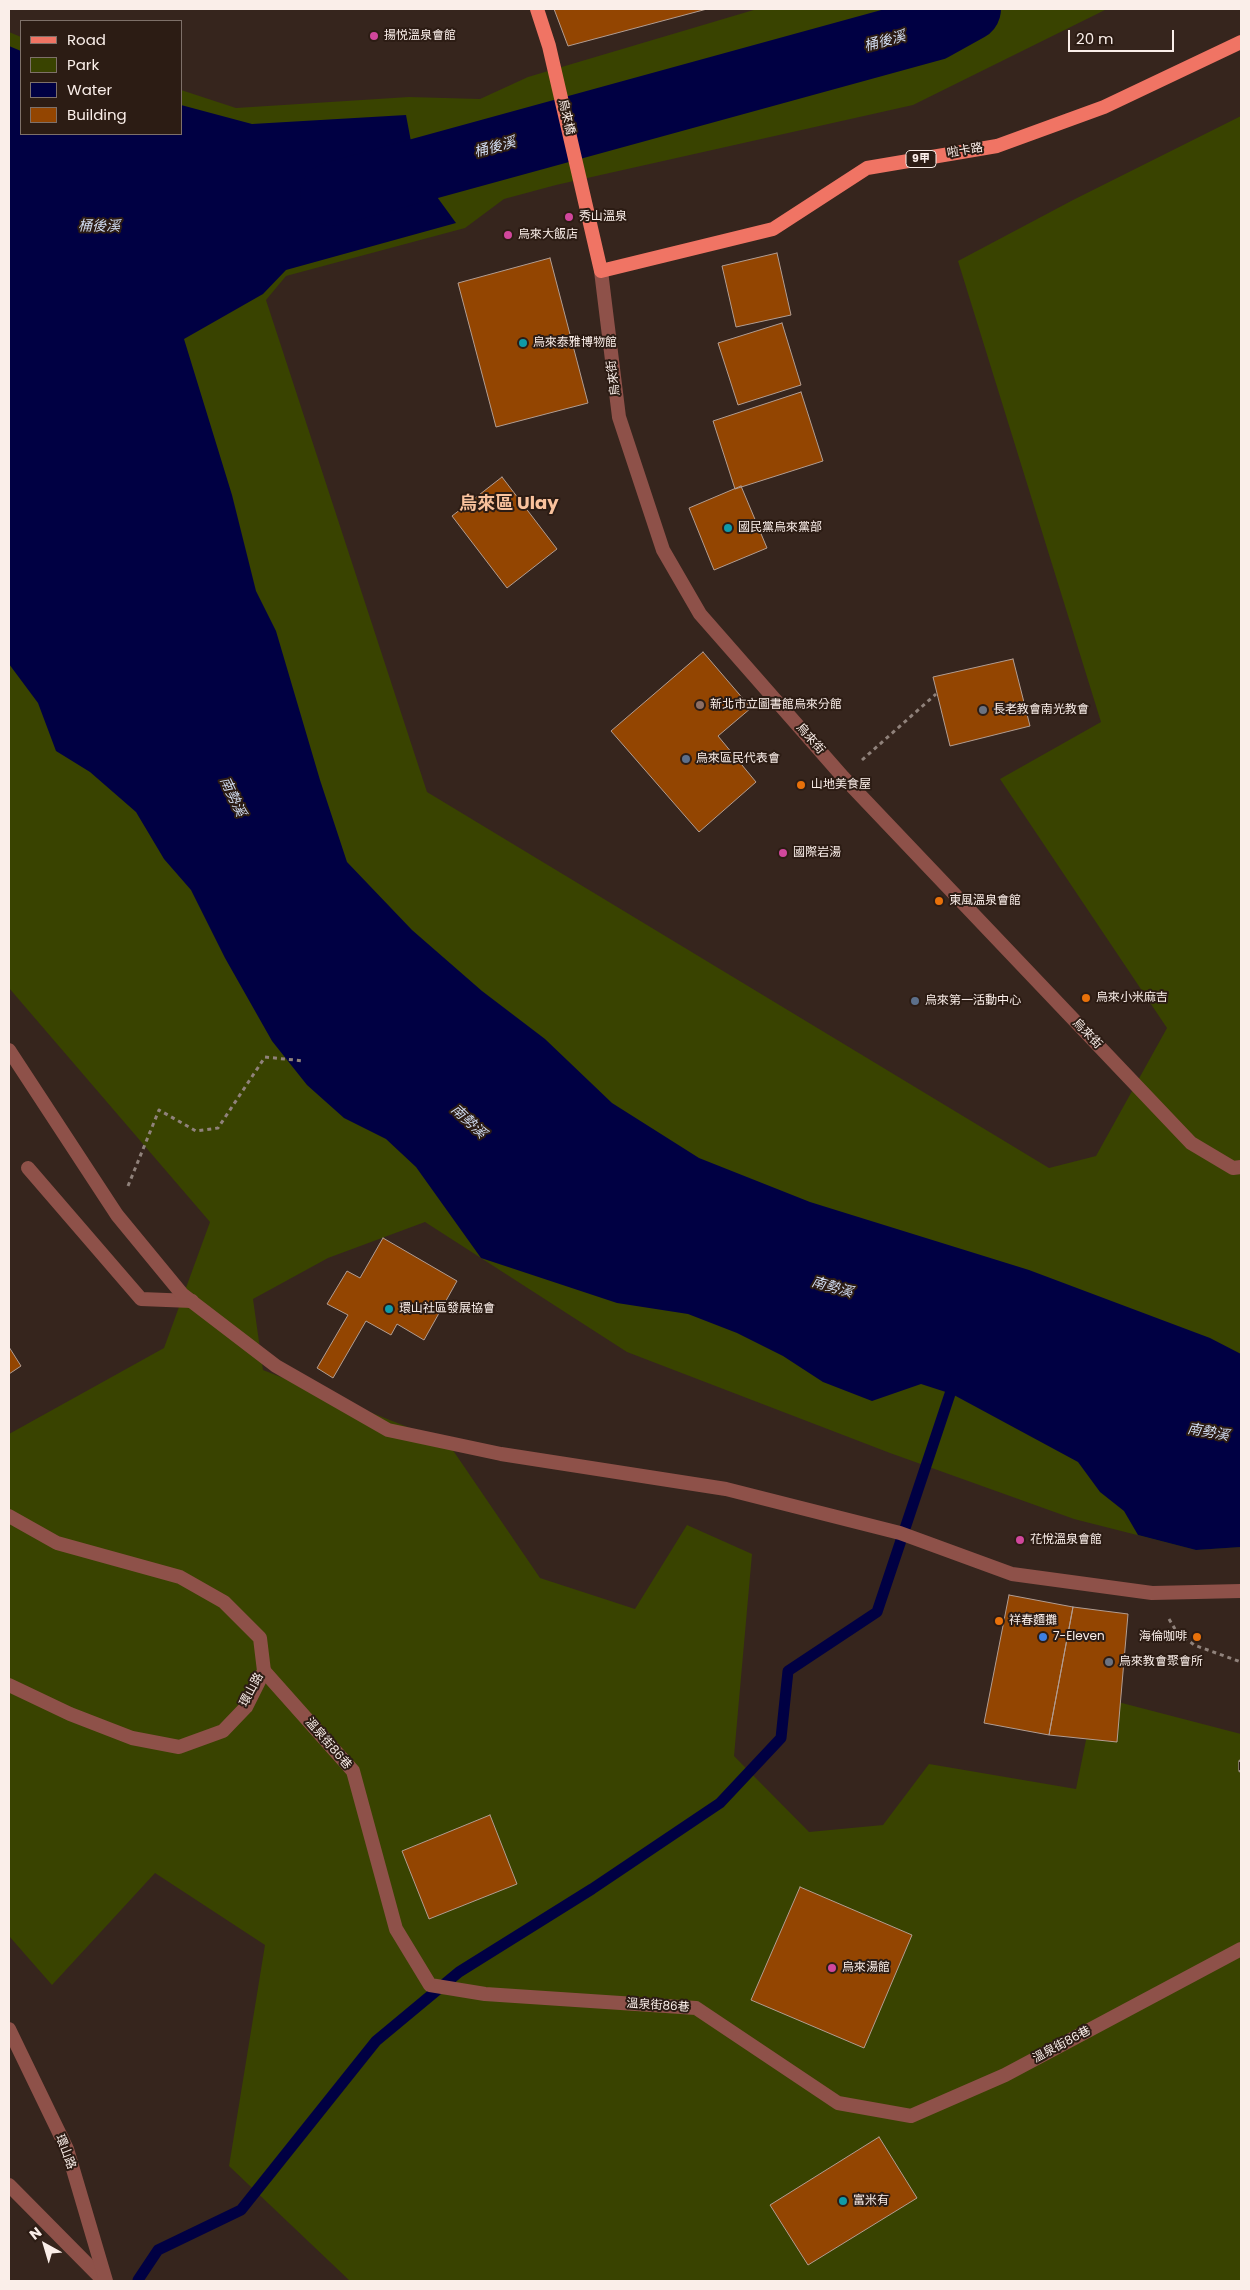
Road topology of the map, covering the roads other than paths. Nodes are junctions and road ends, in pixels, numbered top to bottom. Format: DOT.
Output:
graph roads {
  1 [pos="537,9"];
  2 [pos="1241,42"];
  3 [pos="583,188"];
  4 [pos="601,271"];
  5 [pos="9,1050"];
  6 [pos="28,1168"];
  7 [pos="1241,1168"];
  8 [pos="192,1301"];
  9 [pos="9,1516"];
  10 [pos="1241,1591"];
  11 [pos="264,1671"];
  12 [pos="9,1685"];
  13 [pos="1241,1949"];
  14 [pos="9,2029"];
  15 [pos="9,2185"];
  16 [pos="105,2281"];
  1 -- 3 [label="main road, 烏來橋"];
  2 -- 4 [label="main road, 啦卡路 / 9甲"];
  3 -- 4 [label="main road, 烏來街"];
  4 -- 7 [label="street, 烏來街"];
  5 -- 8 [label="street"];
  6 -- 8 [label="street"];
  8 -- 10 [label="street"];
  9 -- 11 [label="street, 環山路"];
  11 -- 12 [label="street, 環山路"];
  11 -- 13 [label="street, 溫泉街86巷"];
  14 -- 16 [label="street, 環山路"];
  15 -- 16 [label="street"];
}
